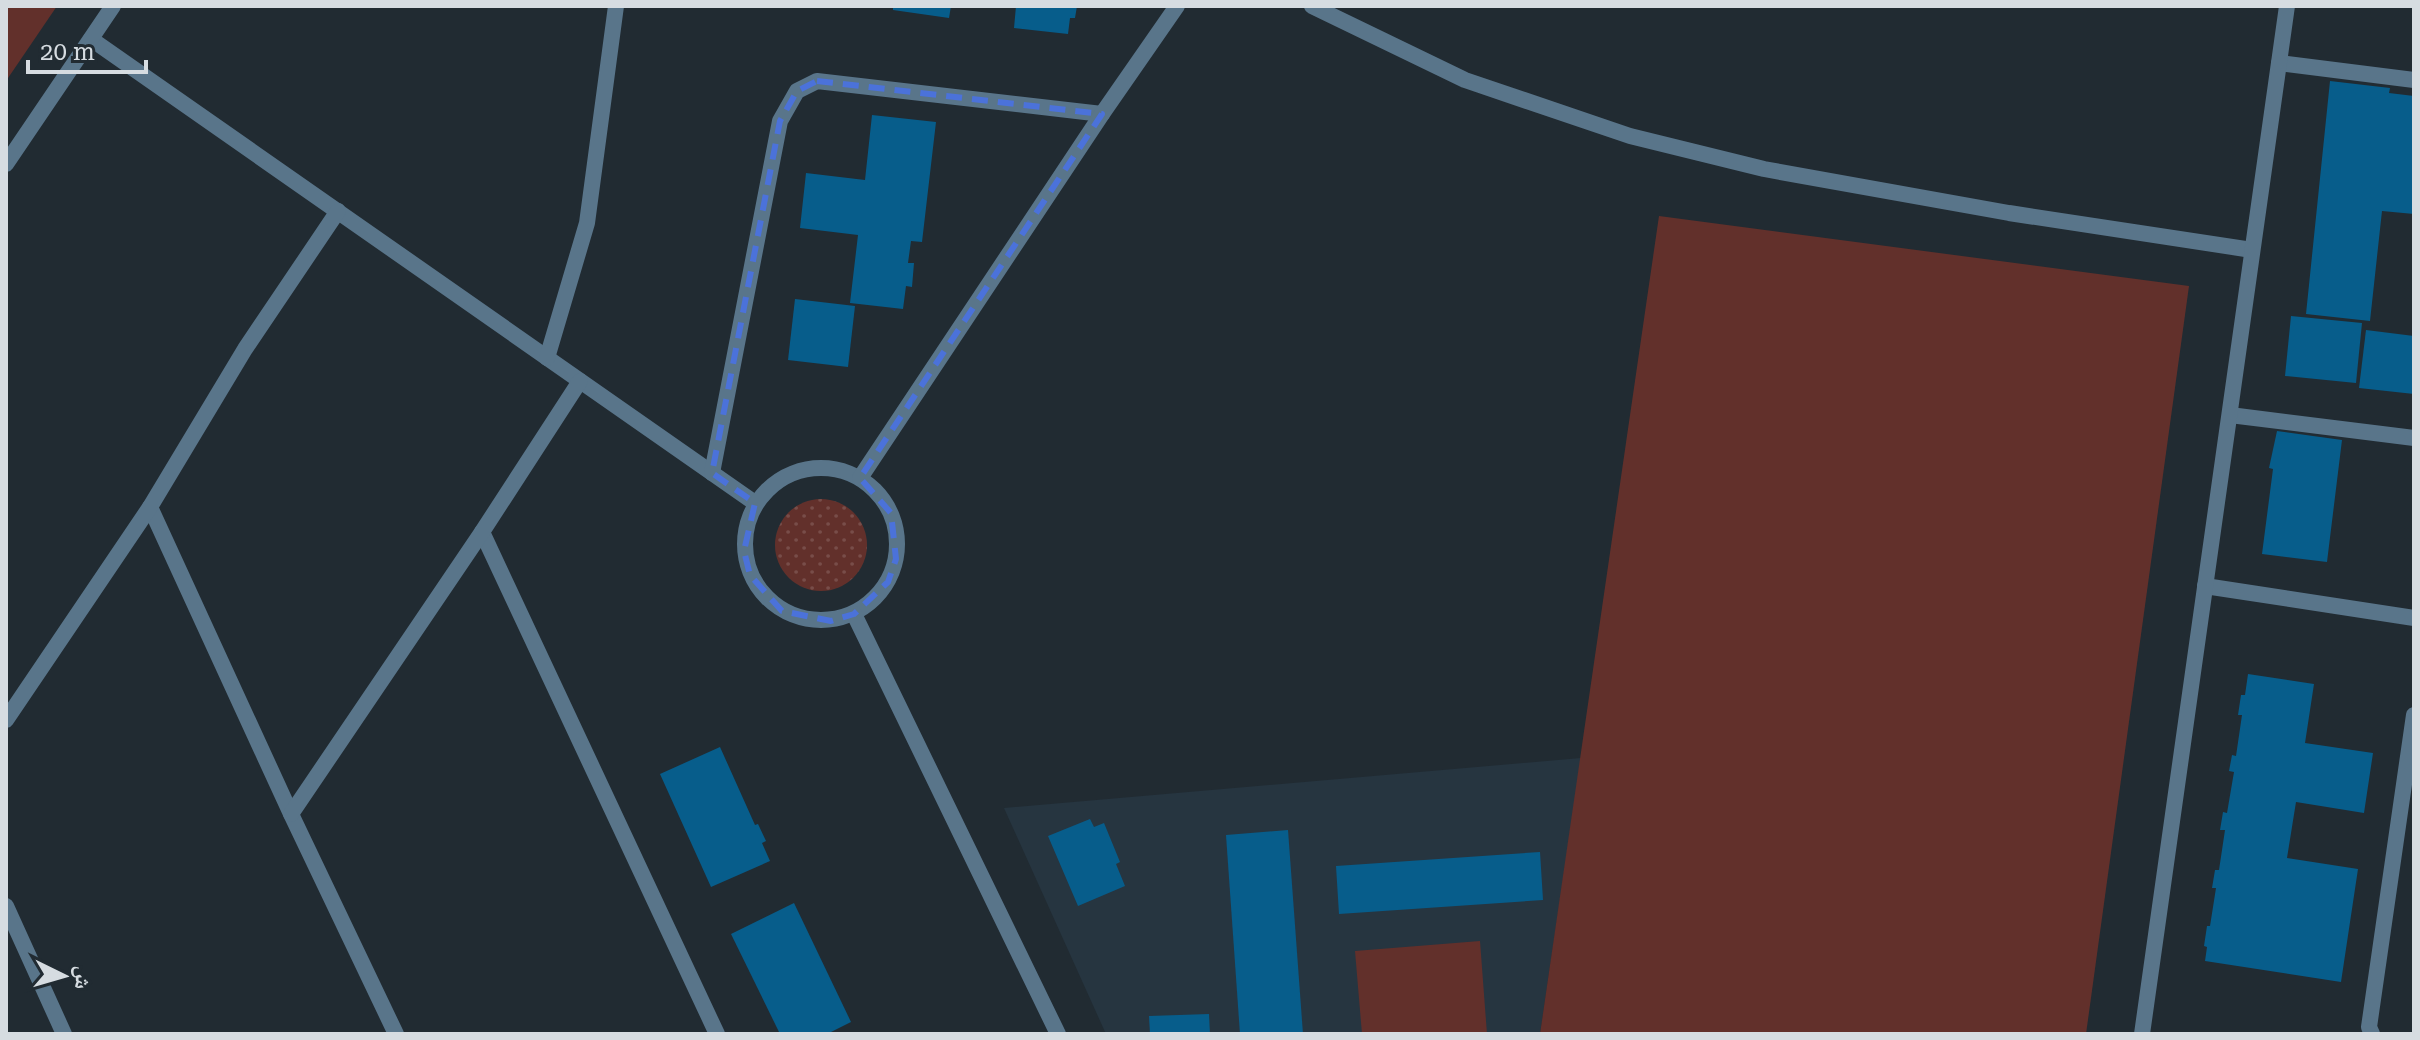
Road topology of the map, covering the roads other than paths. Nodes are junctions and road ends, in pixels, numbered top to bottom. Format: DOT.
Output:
graph roads {
  1 [pos="113,6"];
  2 [pos="616,6"];
  3 [pos="1177,6"];
  4 [pos="1312,6"];
  5 [pos="2287,6"];
  6 [pos="91,39"];
  7 [pos="2279,63"];
  8 [pos="2414,80"];
  9 [pos="1102,114"];
  10 [pos="6,164"];
  11 [pos="338,211"];
  12 [pos="2252,250"];
  13 [pos="547,358"];
  14 [pos="580,381"];
  15 [pos="2230,415"];
  16 [pos="2414,438"];
  17 [pos="712,473"];
  18 [pos="860,478"];
  19 [pos="755,503"];
  20 [pos="150,507"];
  21 [pos="482,532"];
  22 [pos="2205,586"];
  23 [pos="854,614"];
  24 [pos="2414,618"];
  25 [pos="2414,715"];
  26 [pos="6,720"];
  27 [pos="291,814"];
  28 [pos="6,906"];
  29 [pos="64,1034"];
  30 [pos="396,1034"];
  31 [pos="717,1034"];
  32 [pos="1058,1034"];
  33 [pos="2142,1034"];
  34 [pos="2372,1034"];
  1 -- 6 [label="street"];
  2 -- 13 [label="street"];
  3 -- 9 [label="street"];
  4 -- 12 [label="street"];
  5 -- 7 [label="street"];
  6 -- 10 [label="street"];
  6 -- 11 [label="street"];
  7 -- 8 [label="street"];
  7 -- 12 [label="street"];
  9 -- 17 [label="street"];
  9 -- 18 [label="street"];
  11 -- 13 [label="street"];
  11 -- 20 [label="street"];
  12 -- 15 [label="street"];
  13 -- 14 [label="street"];
  14 -- 17 [label="street"];
  14 -- 21 [label="street"];
  15 -- 16 [label="street"];
  15 -- 22 [label="street"];
  17 -- 19 [label="street"];
  18 -- 19 [label="street"];
  18 -- 23 [label="street"];
  19 -- 23 [label="street"];
  20 -- 26 [label="street"];
  20 -- 27 [label="street"];
  21 -- 27 [label="street"];
  21 -- 31 [label="street"];
  22 -- 24 [label="street"];
  22 -- 33 [label="street"];
  23 -- 32 [label="street"];
  25 -- 34 [label="street"];
  27 -- 30 [label="street"];
  28 -- 29 [label="street"];
}
